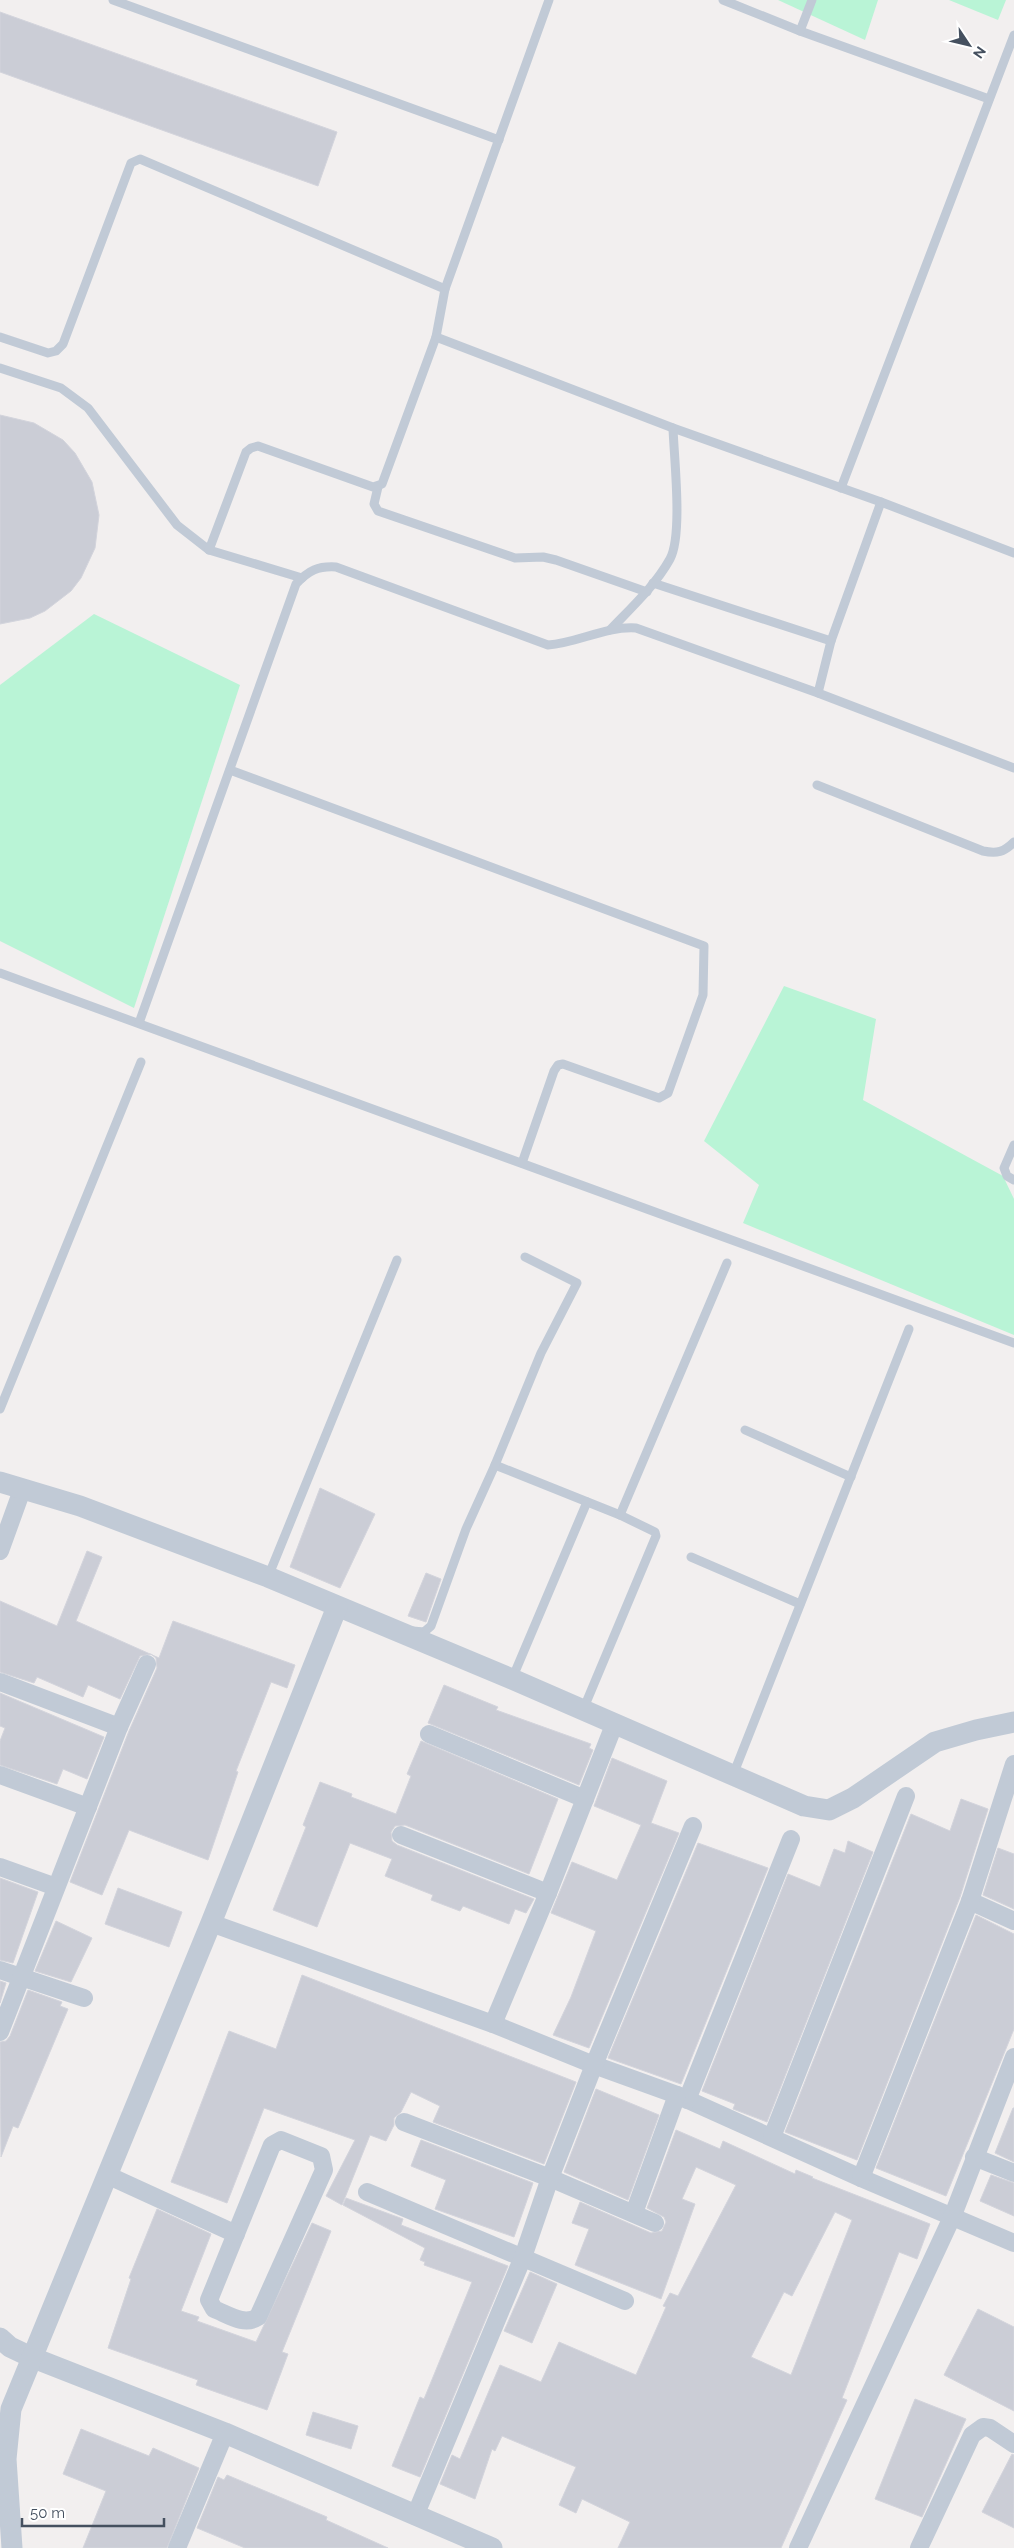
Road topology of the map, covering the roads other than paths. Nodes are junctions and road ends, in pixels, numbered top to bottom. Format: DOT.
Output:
graph roads {
  1 [pos="113,0"];
  2 [pos="548,0"];
  3 [pos="723,0"];
  4 [pos="812,0"];
  5 [pos="800,31"];
  6 [pos="1014,35"];
  7 [pos="988,99"];
  8 [pos="499,140"];
  9 [pos="445,289"];
  10 [pos="0,336"];
  11 [pos="436,337"];
  12 [pos="0,368"];
  13 [pos="673,428"];
  14 [pos="378,487"];
  15 [pos="841,488"];
  16 [pos="881,502"];
  17 [pos="209,550"];
  18 [pos="1014,553"];
  19 [pos="302,578"];
  20 [pos="653,583"];
  21 [pos="647,592"];
  22 [pos="610,630"];
  23 [pos="832,641"];
  24 [pos="818,693"];
  25 [pos="1014,768"];
  26 [pos="230,770"];
  27 [pos="817,785"];
  28 [pos="1014,842"];
  29 [pos="0,973"];
  30 [pos="139,1023"];
  31 [pos="141,1062"];
  32 [pos="1014,1145"];
  33 [pos="522,1163"];
  34 [pos="1014,1180"];
  35 [pos="524,1257"];
  36 [pos="397,1260"];
  37 [pos="727,1263"];
  38 [pos="909,1329"];
  39 [pos="1014,1343"];
  40 [pos="0,1409"];
  41 [pos="745,1430"];
  42 [pos="495,1465"];
  43 [pos="851,1476"];
  44 [pos="0,1482"];
  45 [pos="22,1490"];
  46 [pos="587,1502"];
  47 [pos="620,1515"];
  48 [pos="0,1551"];
  49 [pos="691,1557"];
  50 [pos="268,1577"];
  51 [pos="341,1604"];
  52 [pos="800,1604"];
  53 [pos="148,1664"];
  54 [pos="512,1679"];
  55 [pos="0,1682"];
  56 [pos="583,1710"];
  57 [pos="1014,1722"];
  58 [pos="614,1725"];
  59 [pos="119,1727"];
  60 [pos="429,1734"];
  61 [pos="1014,1764"];
  62 [pos="0,1775"];
  63 [pos="733,1775"];
  64 [pos="906,1796"];
  65 [pos="585,1799"];
  66 [pos="88,1807"];
  67 [pos="693,1826"];
  68 [pos="402,1835"];
  69 [pos="791,1839"];
  70 [pos="0,1867"];
  71 [pos="56,1887"];
  72 [pos="548,1893"];
  73 [pos="970,1901"];
  74 [pos="1014,1921"];
  75 [pos="211,1923"];
  76 [pos="0,1970"];
  77 [pos="22,1978"];
  78 [pos="84,1998"];
  79 [pos="492,2024"];
  80 [pos="0,2032"];
  81 [pos="1014,2057"];
  82 [pos="594,2065"];
  83 [pos="682,2097"];
  84 [pos="404,2122"];
  85 [pos="772,2137"];
  86 [pos="974,2157"];
  87 [pos="1014,2173"];
  88 [pos="107,2175"];
  89 [pos="550,2178"];
  90 [pos="861,2178"];
  91 [pos="367,2192"];
  92 [pos="634,2213"];
  93 [pos="953,2216"];
  94 [pos="655,2223"];
  95 [pos="236,2234"];
  96 [pos="1014,2243"];
  97 [pos="523,2257"];
  98 [pos="625,2301"];
  99 [pos="3,2344"];
  100 [pos="31,2357"];
  101 [pos="225,2433"];
  102 [pos="1014,2444"];
  103 [pos="415,2516"];
  104 [pos="12,2548"];
  105 [pos="177,2548"];
  106 [pos="492,2548"];
  107 [pos="798,2548"];
  108 [pos="919,2548"];
  1 -- 8 [label="lane"];
  2 -- 8 [label="lane"];
  3 -- 5 [label="lane"];
  4 -- 5 [label="lane"];
  5 -- 7 [label="lane"];
  6 -- 7 [label="lane"];
  7 -- 15 [label="lane"];
  8 -- 9 [label="lane"];
  9 -- 10 [label="lane"];
  9 -- 11 [label="lane"];
  11 -- 13 [label="lane"];
  11 -- 14 [label="lane"];
  12 -- 17 [label="lane"];
  13 -- 15 [label="lane"];
  13 -- 20 [label="lane"];
  14 -- 17 [label="lane"];
  14 -- 21 [label="lane"];
  15 -- 16 [label="lane"];
  16 -- 18 [label="lane"];
  16 -- 23 [label="lane"];
  17 -- 19 [label="lane"];
  19 -- 22 [label="lane"];
  19 -- 26 [label="lane"];
  20 -- 21 [label="lane"];
  20 -- 23 [label="lane"];
  21 -- 22 [label="lane"];
  22 -- 24 [label="lane"];
  23 -- 24 [label="lane"];
  24 -- 25 [label="lane"];
  26 -- 30 [label="lane"];
  26 -- 33 [label="lane"];
  27 -- 28 [label="lane"];
  29 -- 30 [label="lane"];
  30 -- 33 [label="lane"];
  31 -- 40 [label="lane"];
  32 -- 34 [label="lane"];
  33 -- 39 [label="lane"];
  35 -- 42 [label="lane"];
  36 -- 50 [label="lane"];
  37 -- 47 [label="lane"];
  38 -- 43 [label="lane"];
  41 -- 43 [label="lane"];
  42 -- 46 [label="lane"];
  42 -- 51 [label="lane"];
  43 -- 52 [label="lane"];
  44 -- 45 [label="street"];
  45 -- 48 [label="street"];
  45 -- 50 [label="street"];
  46 -- 47 [label="lane"];
  46 -- 54 [label="lane"];
  47 -- 56 [label="lane"];
  49 -- 52 [label="lane"];
  50 -- 51 [label="street"];
  51 -- 54 [label="street"];
  51 -- 75 [label="street"];
  52 -- 63 [label="lane"];
  53 -- 59 [label="street"];
  54 -- 56 [label="street"];
  55 -- 59 [label="street"];
  56 -- 58 [label="street"];
  57 -- 63 [label="street"];
  58 -- 63 [label="street"];
  58 -- 65 [label="street"];
  59 -- 66 [label="street"];
  60 -- 65 [label="street"];
  61 -- 73 [label="street"];
  62 -- 66 [label="street"];
  64 -- 85 [label="street"];
  65 -- 72 [label="street"];
  66 -- 71 [label="street"];
  67 -- 82 [label="street"];
  68 -- 72 [label="street"];
  69 -- 83 [label="street"];
  70 -- 71 [label="street"];
  71 -- 77 [label="street"];
  72 -- 79 [label="street"];
  73 -- 74 [label="street"];
  73 -- 90 [label="street"];
  75 -- 79 [label="street"];
  75 -- 88 [label="street"];
  76 -- 77 [label="street"];
  77 -- 78 [label="street"];
  77 -- 80 [label="street"];
  79 -- 82 [label="street"];
  81 -- 86 [label="street"];
  82 -- 83 [label="street"];
  82 -- 89 [label="street"];
  83 -- 85 [label="street"];
  83 -- 92 [label="street"];
  84 -- 89 [label="street"];
  85 -- 90 [label="street"];
  86 -- 87 [label="street"];
  86 -- 93 [label="street"];
  88 -- 95 [label="street"];
  88 -- 100 [label="street"];
  89 -- 92 [label="street"];
  89 -- 97 [label="street"];
  90 -- 93 [label="street"];
  91 -- 97 [label="street"];
  92 -- 94 [label="street"];
  93 -- 96 [label="street"];
  93 -- 107 [label="street"];
  95 -- 95 [label="street"];
  97 -- 98 [label="street"];
  97 -- 103 [label="street"];
  99 -- 100 [label="street"];
  100 -- 101 [label="street"];
  100 -- 104 [label="street"];
  101 -- 103 [label="street"];
  101 -- 105 [label="street"];
  102 -- 108 [label="street"];
  103 -- 106 [label="street"];
}
